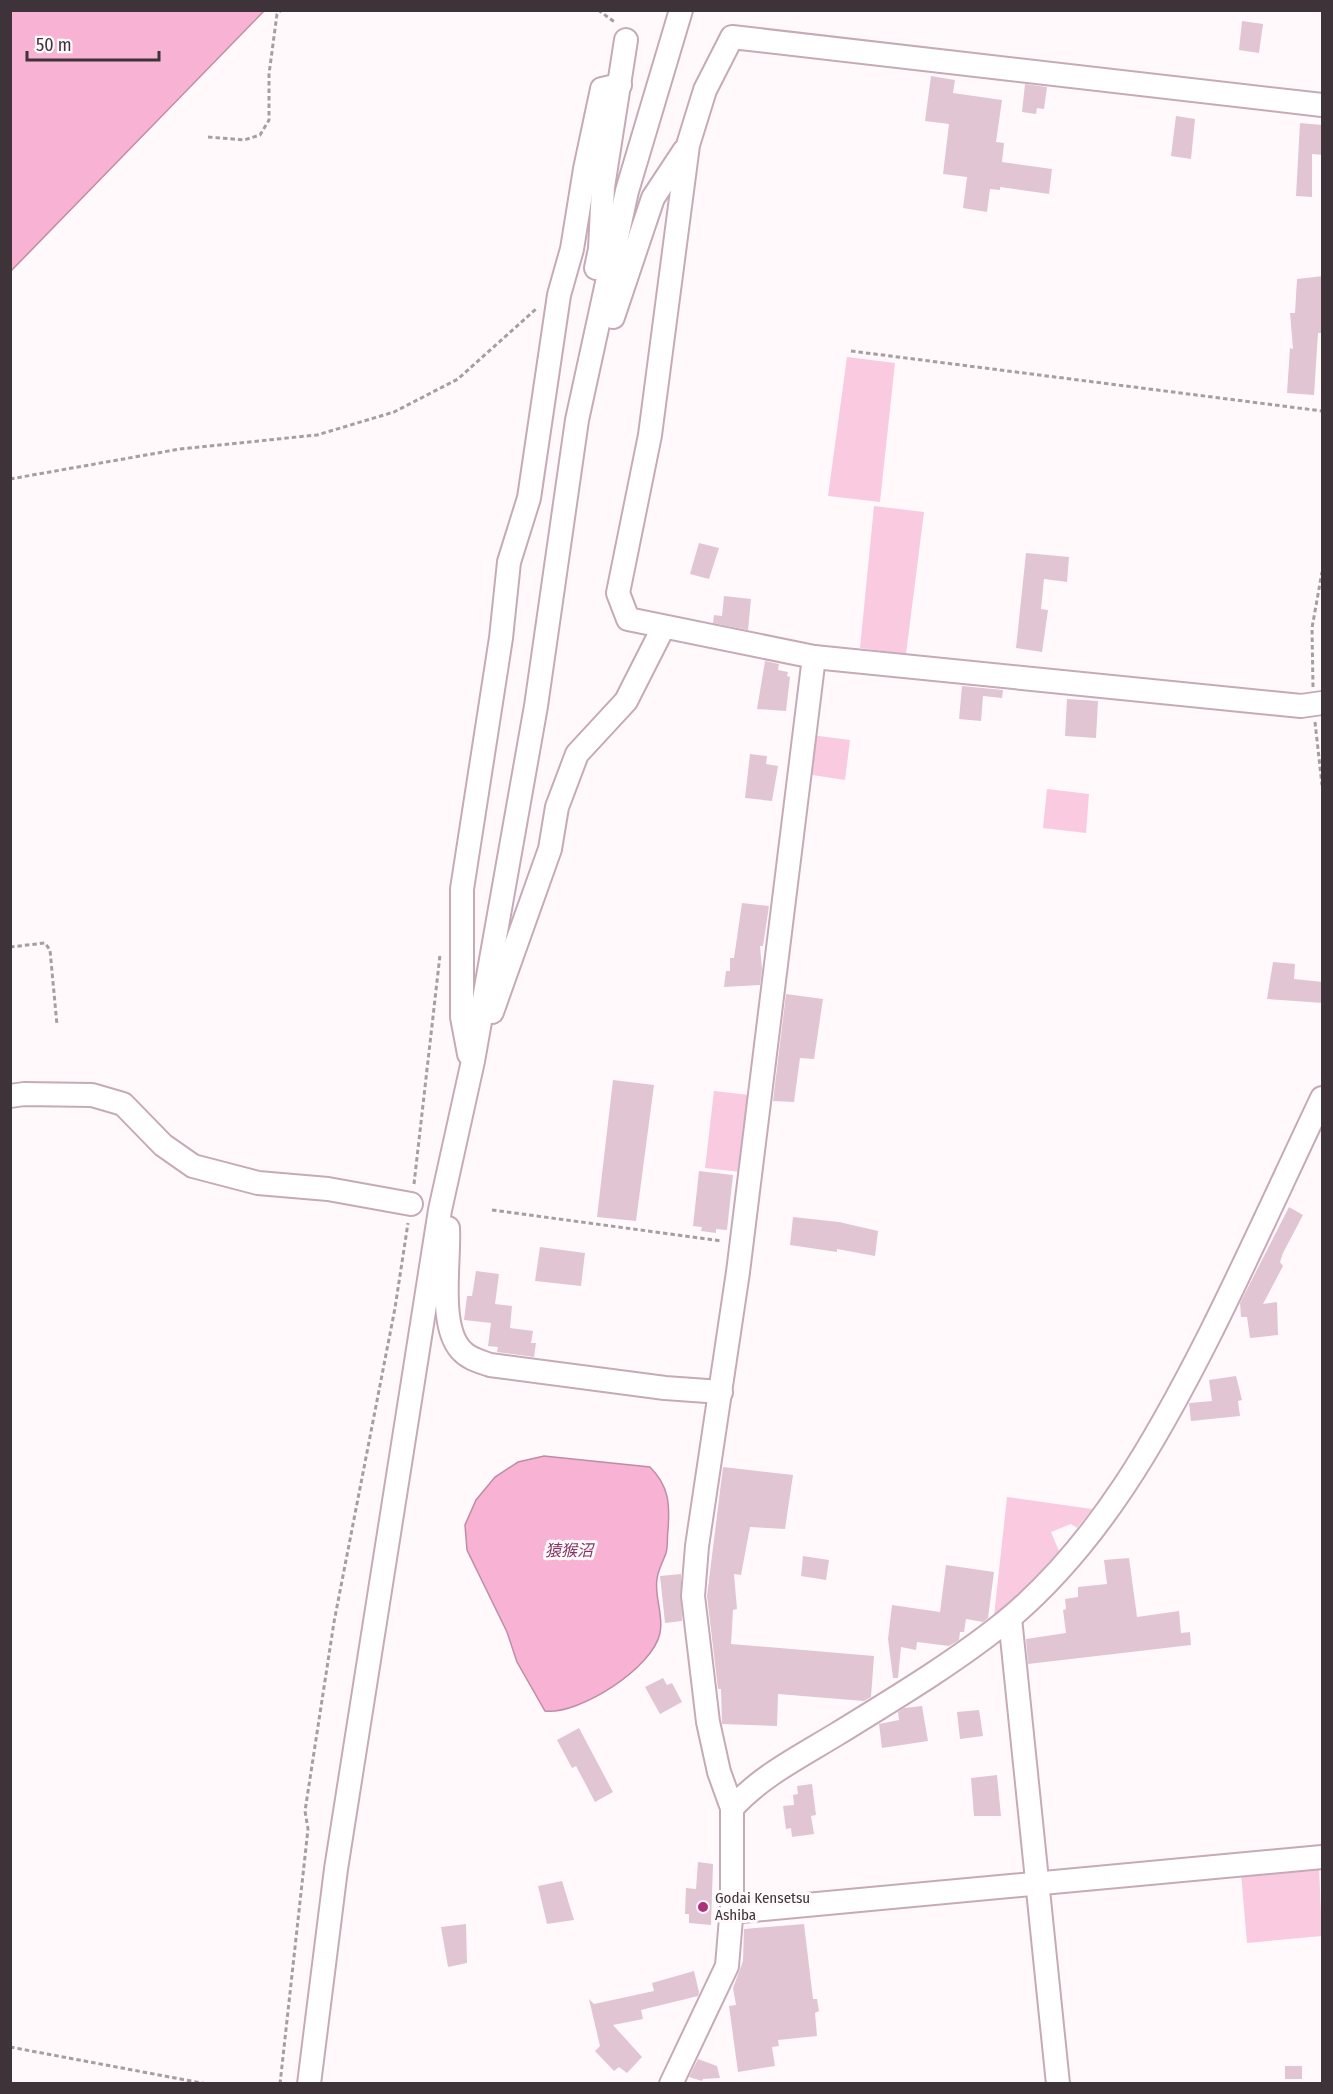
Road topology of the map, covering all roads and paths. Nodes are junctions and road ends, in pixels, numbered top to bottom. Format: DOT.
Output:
graph roads {
  1 [pos="281,10"];
  2 [pos="681,10"];
  3 [pos="626,40"];
  4 [pos="620,85"];
  5 [pos="1323,105"];
  6 [pos="208,137"];
  7 [pos="688,145"];
  8 [pos="559,295"];
  9 [pos="600,314"];
  10 [pos="851,351"];
  11 [pos="1323,411"];
  12 [pos="10,478"];
  13 [pos="1323,572"];
  14 [pos="663,628"];
  15 [pos="814,657"];
  16 [pos="1317,704"];
  17 [pos="1323,784"];
  18 [pos="441,945"];
  19 [pos="10,947"];
  20 [pos="57,1024"];
  21 [pos="473,1060"];
  22 [pos="10,1096"];
  23 [pos="1323,1098"];
  24 [pos="411,1204"];
  25 [pos="441,1210"];
  26 [pos="492,1210"];
  27 [pos="742,1244"];
  28 [pos="721,1392"];
  29 [pos="1010,1618"];
  30 [pos="732,1808"];
  31 [pos="1323,1857"];
  32 [pos="1039,1885"];
  33 [pos="731,1912"];
  34 [pos="10,2046"];
  35 [pos="207,2084"];
  36 [pos="280,2084"];
  37 [pos="309,2084"];
  38 [pos="671,2084"];
  39 [pos="1058,2084"];
  1 -- 6 [label="path"];
  2 -- 9 [label="street"];
  3 -- 4 [label="street"];
  4 -- 8 [label="street"];
  4 -- 9 [label="street"];
  5 -- 7 [label="street"];
  7 -- 9 [label="street"];
  7 -- 14 [label="street"];
  8 -- 12 [label="path"];
  8 -- 21 [label="street"];
  9 -- 21 [label="street"];
  10 -- 11 [label="path"];
  13 -- 16 [label="path"];
  14 -- 15 [label="street"];
  14 -- 21 [label="street"];
  15 -- 16 [label="street"];
  15 -- 27 [label="street"];
  16 -- 17 [label="path"];
  18 -- 24 [label="path"];
  19 -- 20 [label="path"];
  21 -- 25 [label="street"];
  22 -- 24 [label="street"];
  23 -- 29 [label="street"];
  24 -- 36 [label="path"];
  25 -- 28 [label="street"];
  25 -- 37 [label="street"];
  26 -- 27 [label="path"];
  27 -- 28 [label="street"];
  28 -- 30 [label="street"];
  29 -- 30 [label="street"];
  29 -- 32 [label="street"];
  30 -- 33 [label="street"];
  31 -- 32 [label="street"];
  32 -- 33 [label="street"];
  32 -- 39 [label="street"];
  33 -- 38 [label="street"];
  34 -- 35 [label="path"];
}
